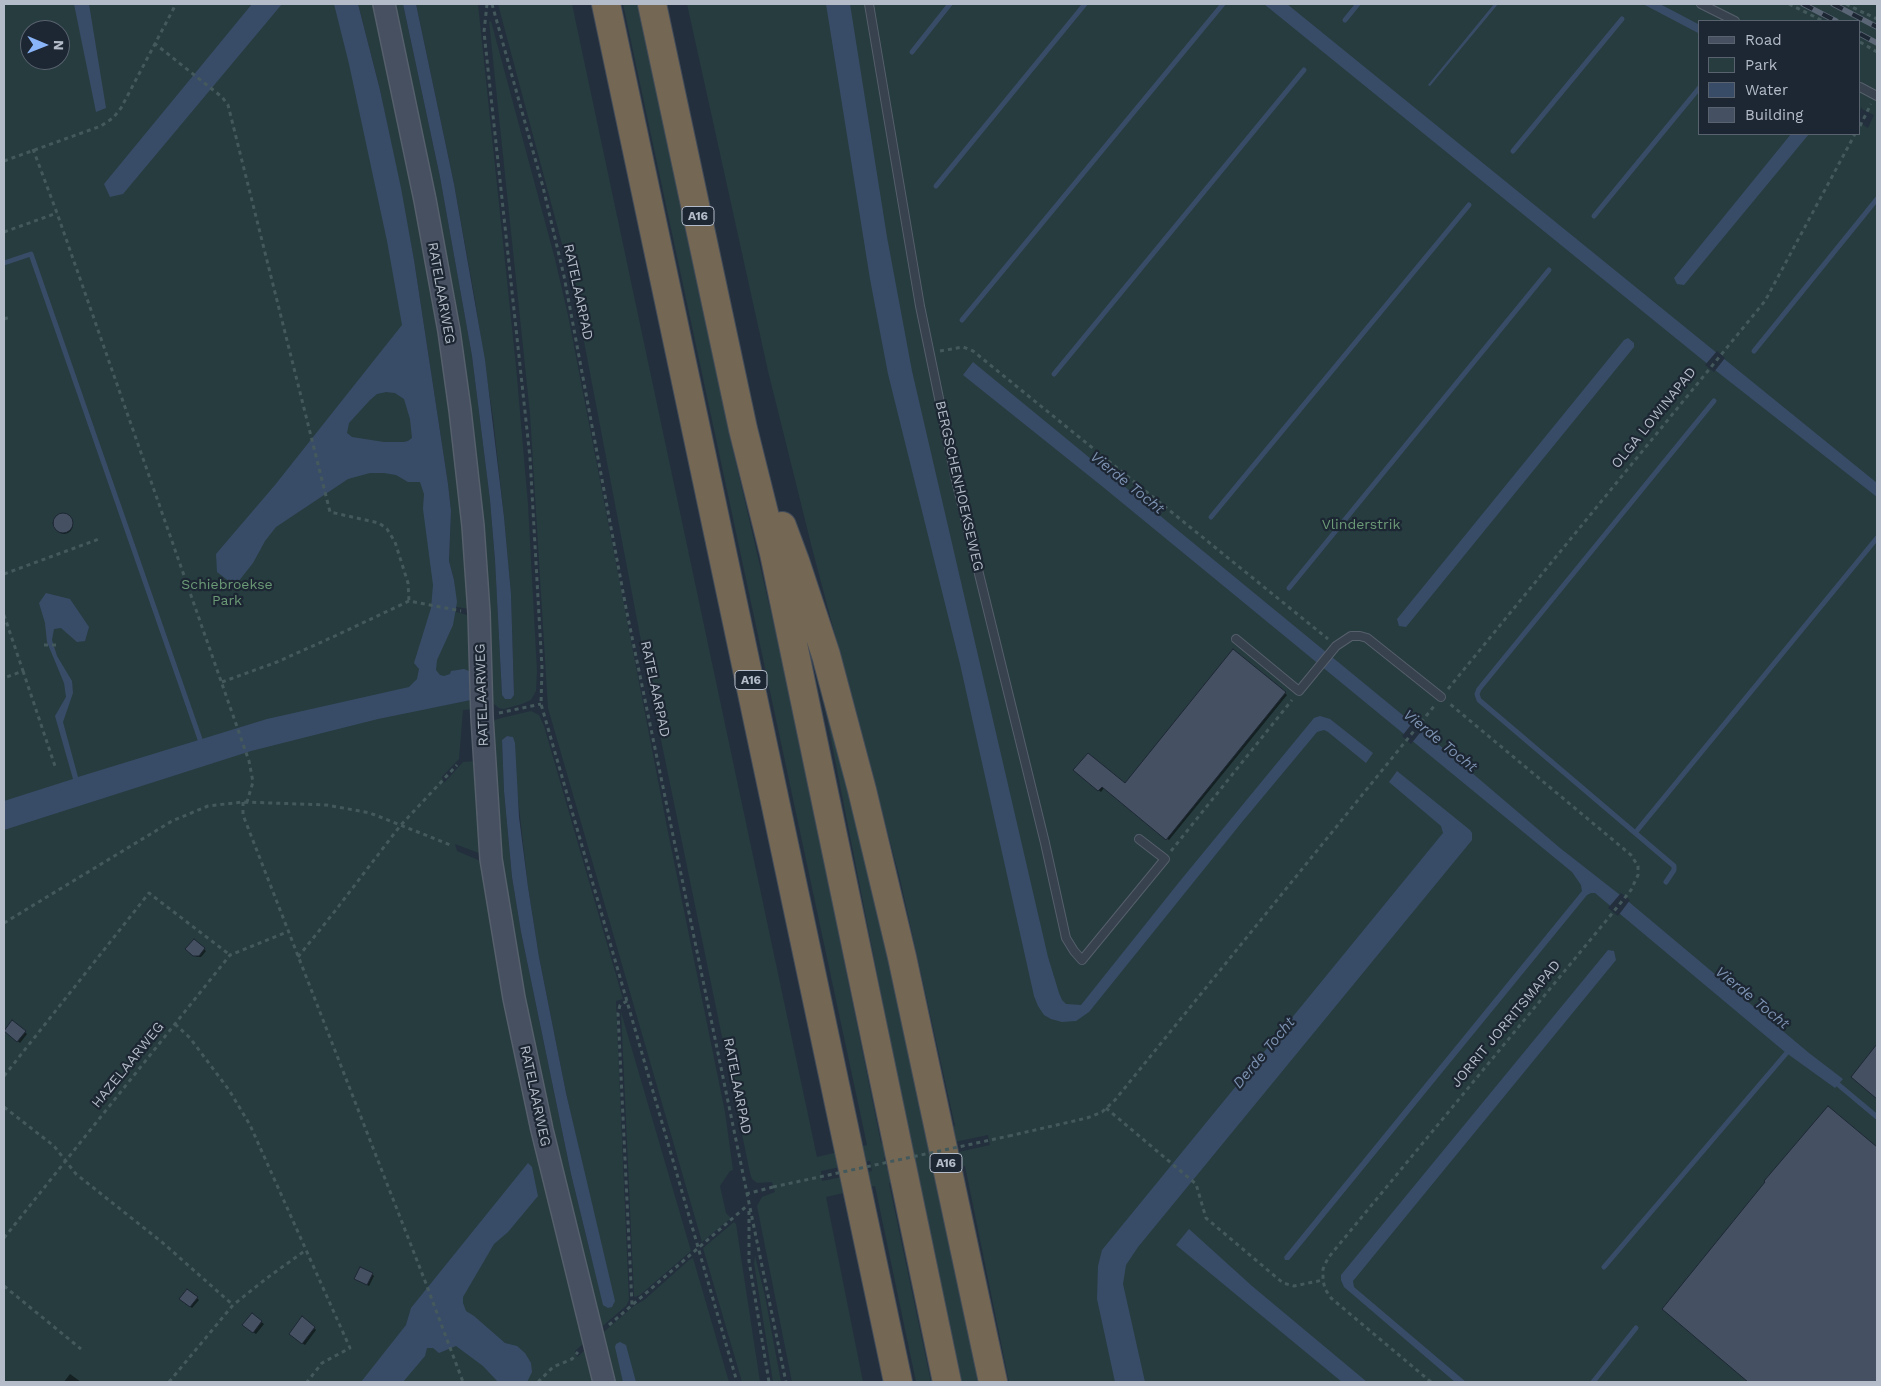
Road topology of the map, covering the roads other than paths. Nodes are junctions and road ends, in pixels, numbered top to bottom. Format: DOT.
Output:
graph roads {
  1 [pos="384,4"];
  2 [pos="606,4"];
  3 [pos="652,4"];
  4 [pos="869,4"];
  5 [pos="1702,4"];
  6 [pos="1733,20"];
  7 [pos="1861,88"];
  8 [pos="1874,95"];
  9 [pos="744,429"];
  10 [pos="1236,639"];
  11 [pos="1442,697"];
  12 [pos="1138,839"];
  13 [pos="890,1337"];
  14 [pos="604,1382"];
  15 [pos="891,1382"];
  16 [pos="898,1382"];
  17 [pos="947,1382"];
  18 [pos="993,1382"];
  1 -- 14 [label="street, RATELAARWEG"];
  2 -- 13 [label="highway, A16"];
  3 -- 9 [label="highway, A16"];
  4 -- 12 [label="lane, BERGSCHENHOEKSEWEG"];
  5 -- 6 [label="lane"];
  7 -- 8 [label="lane"];
  9 -- 17 [label="highway, A16"];
  9 -- 18 [label="highway, A16"];
  10 -- 11 [label="lane"];
  13 -- 15 [label="highway, A16"];
  13 -- 16 [label="highway, A16"];
}
